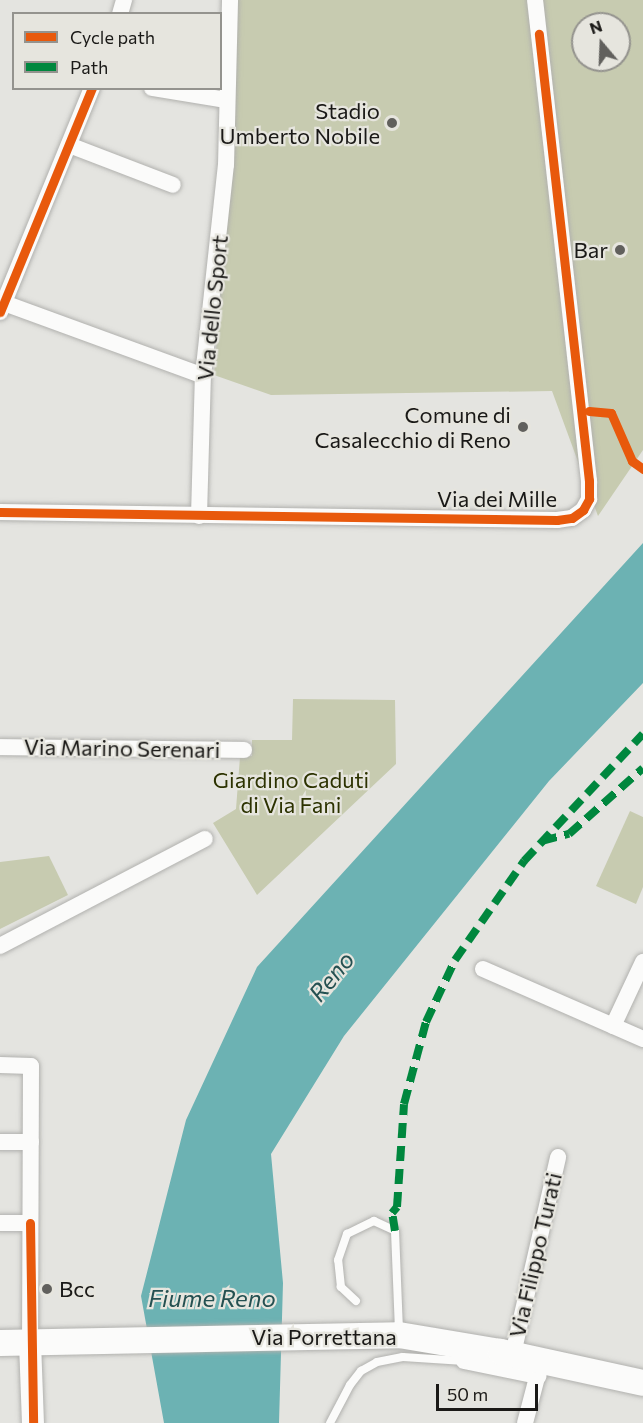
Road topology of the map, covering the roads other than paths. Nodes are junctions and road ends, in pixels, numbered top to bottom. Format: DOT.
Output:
graph roads {
  1 [pos="230,0"];
  2 [pos="536,0"];
  3 [pos="91,90"];
  4 [pos="164,90"];
  5 [pos="226,100"];
  6 [pos="69,145"];
  7 [pos="173,185"];
  8 [pos="2,307"];
  9 [pos="203,376"];
  10 [pos="0,512"];
  11 [pos="199,516"];
  12 [pos="0,747"];
  13 [pos="244,750"];
  14 [pos="205,839"];
  15 [pos="0,946"];
  16 [pos="643,962"];
  17 [pos="483,969"];
  18 [pos="613,1026"];
  19 [pos="643,1039"];
  20 [pos="0,1065"];
  21 [pos="0,1142"];
  22 [pos="31,1142"];
  23 [pos="558,1157"];
  24 [pos="0,1223"];
  25 [pos="30,1223"];
  26 [pos="356,1300"];
  27 [pos="395,1335"];
  28 [pos="30,1342"];
  29 [pos="0,1343"];
  30 [pos="513,1354"];
  31 [pos="465,1361"];
  32 [pos="540,1367"];
  33 [pos="643,1383"];
  34 [pos="33,1423"];
  35 [pos="330,1423"];
  36 [pos="525,1423"];
  1 -- 5 [label="street, Via dello Sport"];
  2 -- 11 [label="street, Via dei Mille"];
  3 -- 6 [label="street"];
  4 -- 5 [label="street"];
  5 -- 9 [label="street, Via dello Sport"];
  6 -- 7 [label="street"];
  6 -- 8 [label="street"];
  8 -- 9 [label="street"];
  9 -- 11 [label="street, Via dello Sport"];
  10 -- 11 [label="street, Via dei Mille"];
  12 -- 13 [label="street, Via Marino Serenari"];
  14 -- 15 [label="street"];
  16 -- 18 [label="street"];
  17 -- 18 [label="street"];
  18 -- 19 [label="street"];
  20 -- 22 [label="street"];
  21 -- 22 [label="street"];
  22 -- 25 [label="street"];
  23 -- 30 [label="street, Via Filippo Turati"];
  24 -- 25 [label="street"];
  25 -- 28 [label="street"];
  26 -- 27 [label="lane"];
  27 -- 28 [label="main road, Via Porrettana"];
  27 -- 30 [label="main road, Via Porrettana"];
  28 -- 29 [label="main road, Via Porrettana"];
  28 -- 34 [label="main road"];
  30 -- 32 [label="main road, Via Porrettana"];
  31 -- 32 [label="street"];
  31 -- 35 [label="lane"];
  32 -- 33 [label="main road, Via Porrettana"];
  32 -- 36 [label="street"];
}
